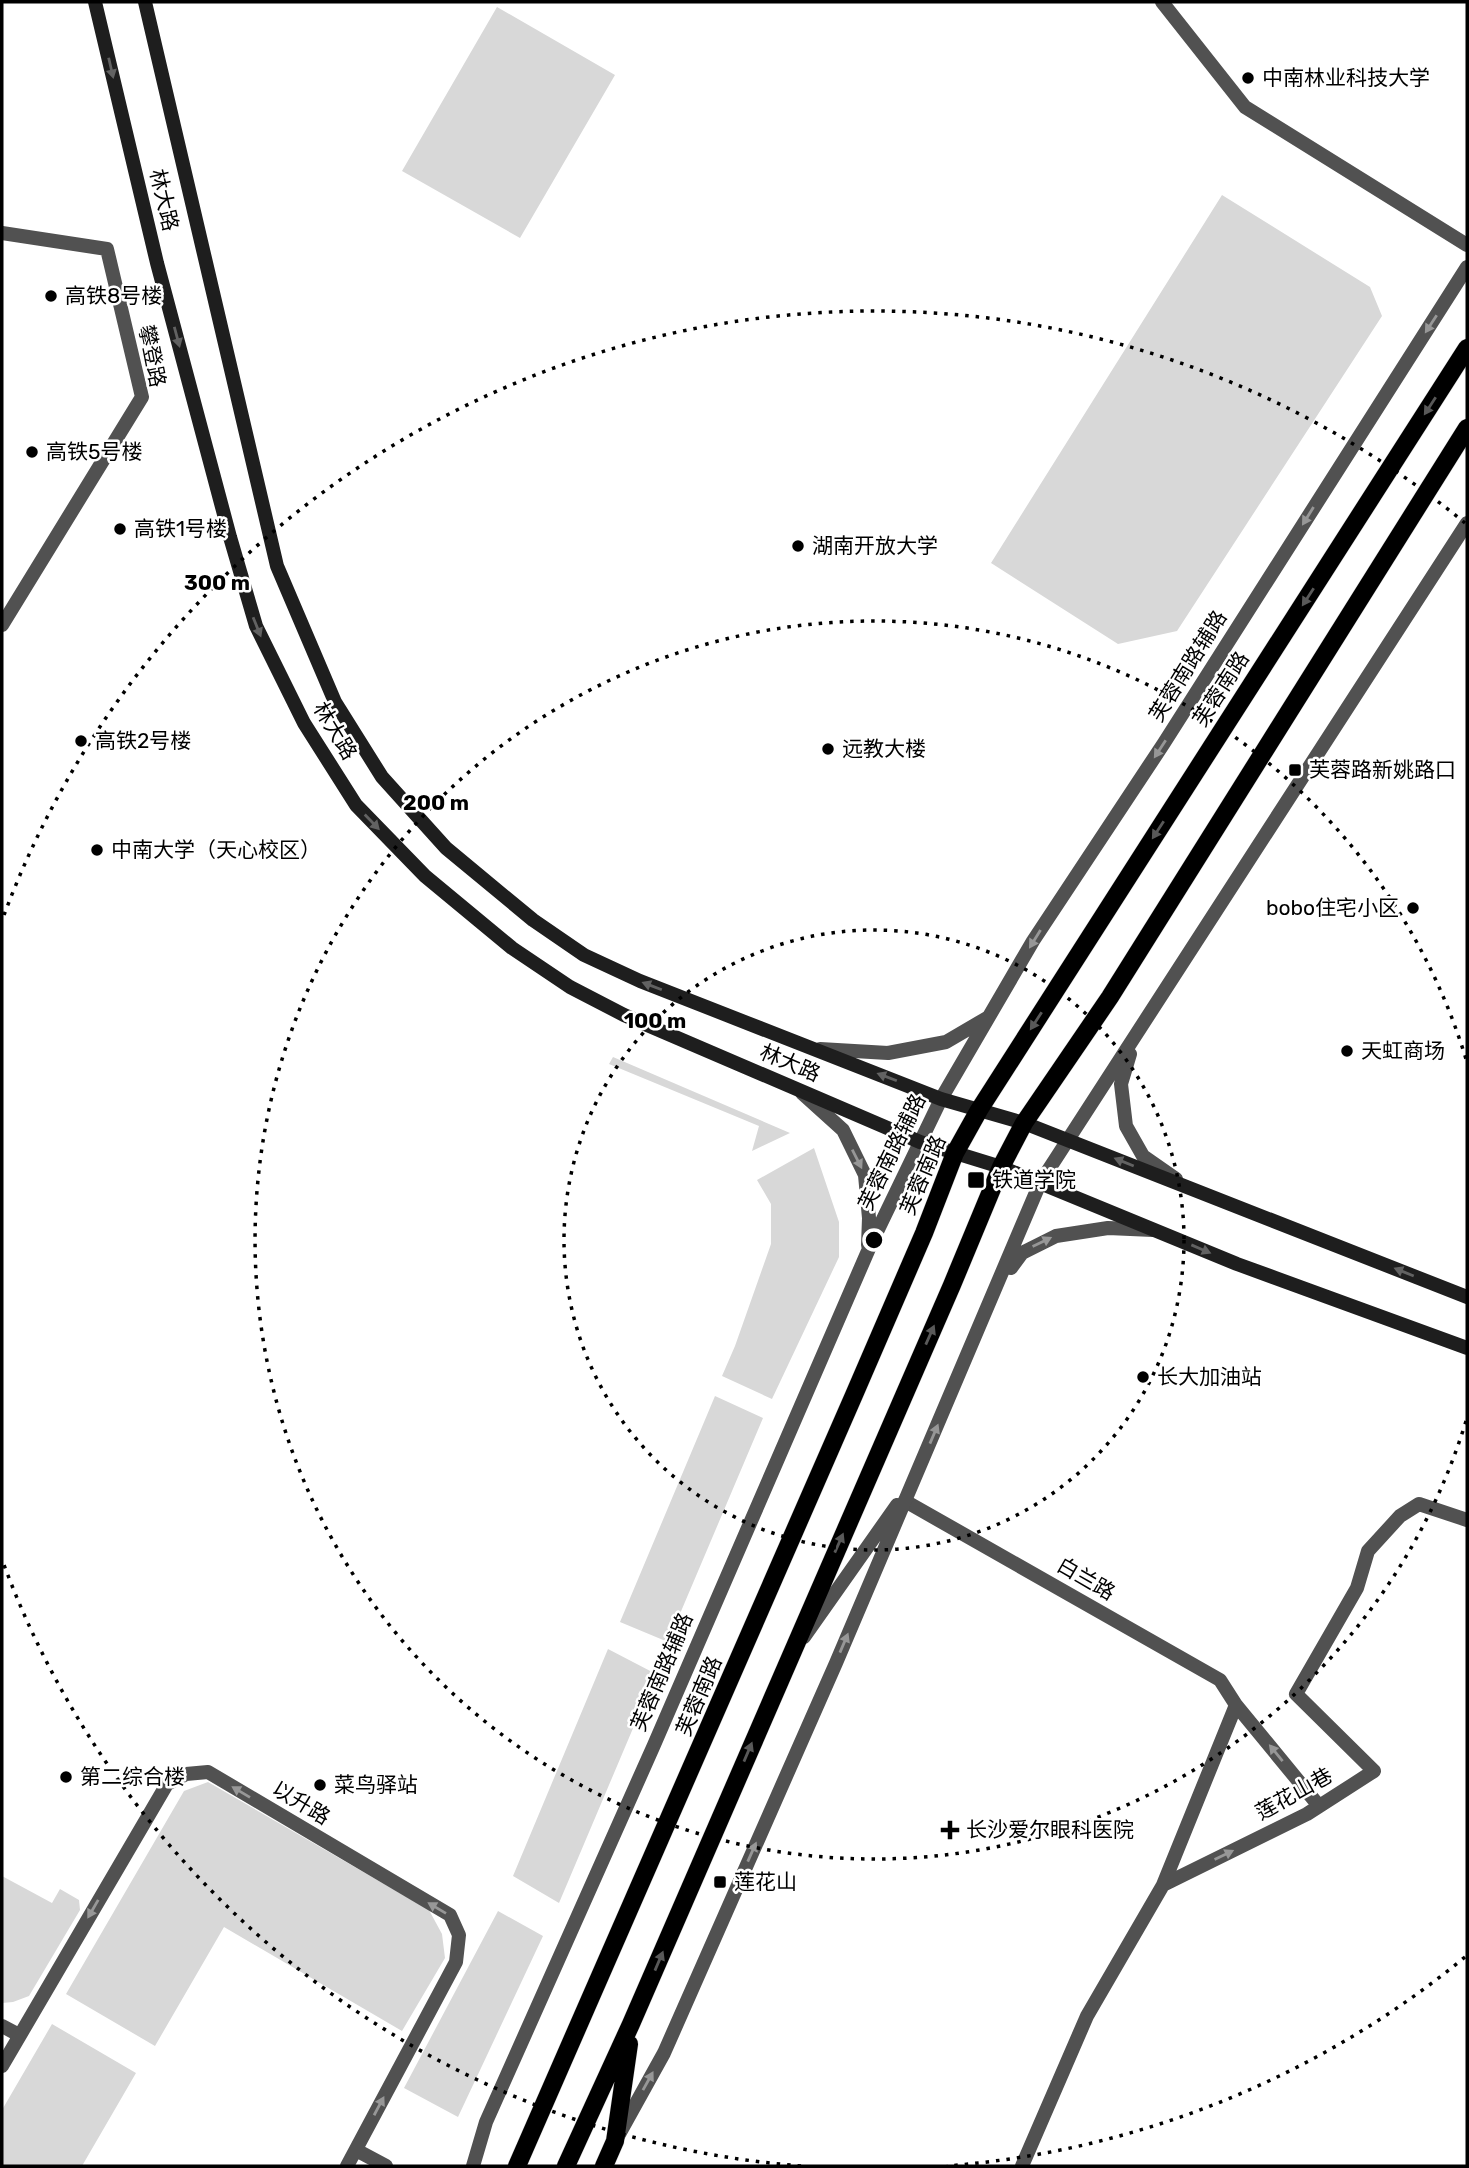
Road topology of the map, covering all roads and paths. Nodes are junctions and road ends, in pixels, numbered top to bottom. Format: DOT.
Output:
graph roads {
  1 [pos="95,2"];
  2 [pos="145,2"];
  3 [pos="1162,2"];
  4 [pos="2,233"];
  5 [pos="1467,245"];
  6 [pos="1467,267"];
  7 [pos="1467,348"];
  8 [pos="1467,428"];
  9 [pos="1467,523"];
  10 [pos="2,625"];
  11 [pos="989,1017"];
  12 [pos="1135,1038"];
  13 [pos="814,1049"];
  14 [pos="798,1090"];
  15 [pos="941,1099"];
  16 [pos="979,1110"];
  17 [pos="1024,1123"];
  18 [pos="1068,1139"];
  19 [pos="920,1142"];
  20 [pos="955,1153"];
  21 [pos="1001,1167"];
  22 [pos="1041,1183"];
  23 [pos="1185,1186"];
  24 [pos="1156,1230"];
  25 [pos="867,1252"];
  26 [pos="996,1290"];
  27 [pos="1467,1297"];
  28 [pos="1467,1348"];
  29 [pos="915,1478"];
  30 [pos="905,1501"];
  31 [pos="1467,1520"];
  32 [pos="788,1662"];
  33 [pos="1236,1705"];
  34 [pos="1319,1806"];
  35 [pos="1163,1885"];
  36 [pos="631,2024"];
  37 [pos="2,2026"];
  38 [pos="19,2035"];
  39 [pos="2,2066"];
  40 [pos="529,2139"];
  41 [pos="615,2141"];
  42 [pos="356,2150"];
  43 [pos="347,2166"];
  44 [pos="386,2166"];
  45 [pos="473,2166"];
  46 [pos="503,2166"];
  47 [pos="517,2166"];
  48 [pos="566,2166"];
  49 [pos="604,2166"];
  50 [pos="1022,2166"];
  1 -- 14 [label="main road, 林大路, one-way"];
  13 -- 2 [label="main road, one-way"];
  3 -- 5 [label="street"];
  4 -- 10 [label="street, 攀登路"];
  6 -- 11 [label="street, 芙蓉南路辅路, one-way"];
  7 -- 16 [label="main road, 芙蓉南路, one-way"];
  8 -- 17 [label="main road"];
  9 -- 12 [label="street"];
  11 -- 13 [label="street"];
  11 -- 15 [label="street, 芙蓉南路辅路"];
  12 -- 18 [label="street"];
  12 -- 23 [label="street"];
  15 -- 13 [label="main road, one-way"];
  14 -- 19 [label="main road, 林大路"];
  14 -- 25 [label="street, one-way"];
  15 -- 16 [label="main road"];
  15 -- 19 [label="street, 芙蓉南路辅路"];
  16 -- 17 [label="main road"];
  16 -- 20 [label="main road, 芙蓉南路"];
  17 -- 18 [label="main road"];
  17 -- 21 [label="main road"];
  18 -- 22 [label="street"];
  23 -- 18 [label="main road, one-way"];
  19 -- 20 [label="main road, 林大路"];
  19 -- 25 [label="street, 芙蓉南路辅路"];
  20 -- 21 [label="main road, 林大路"];
  20 -- 40 [label="main road, 芙蓉南路"];
  21 -- 22 [label="main road, 林大路"];
  32 -- 21 [label="main road, one-way"];
  22 -- 24 [label="main road, 林大路"];
  22 -- 26 [label="street"];
  27 -- 23 [label="main road, one-way"];
  26 -- 24 [label="street, one-way"];
  24 -- 28 [label="main road, 林大路, one-way"];
  25 -- 45 [label="street, 芙蓉南路辅路"];
  29 -- 26 [label="street, one-way"];
  29 -- 30 [label="street"];
  29 -- 32 [label="street"];
  30 -- 33 [label="street, 白兰路"];
  41 -- 30 [label="street, one-way"];
  31 -- 34 [label="street, 莲花山巷"];
  36 -- 32 [label="main road, one-way"];
  34 -- 33 [label="street, 白兰路, one-way"];
  33 -- 35 [label="street"];
  35 -- 34 [label="street, 莲花山巷, one-way"];
  35 -- 50 [label="street"];
  36 -- 41 [label="main road"];
  36 -- 48 [label="main road"];
  37 -- 38 [label="street"];
  38 -- 39 [label="street, 以升路"];
  42 -- 38 [label="street, 以升路, one-way"];
  40 -- 46 [label="main road"];
  40 -- 47 [label="main road, 芙蓉南路"];
  41 -- 49 [label="main road"];
  42 -- 43 [label="street, 以升路"];
  42 -- 44 [label="street"];
}
